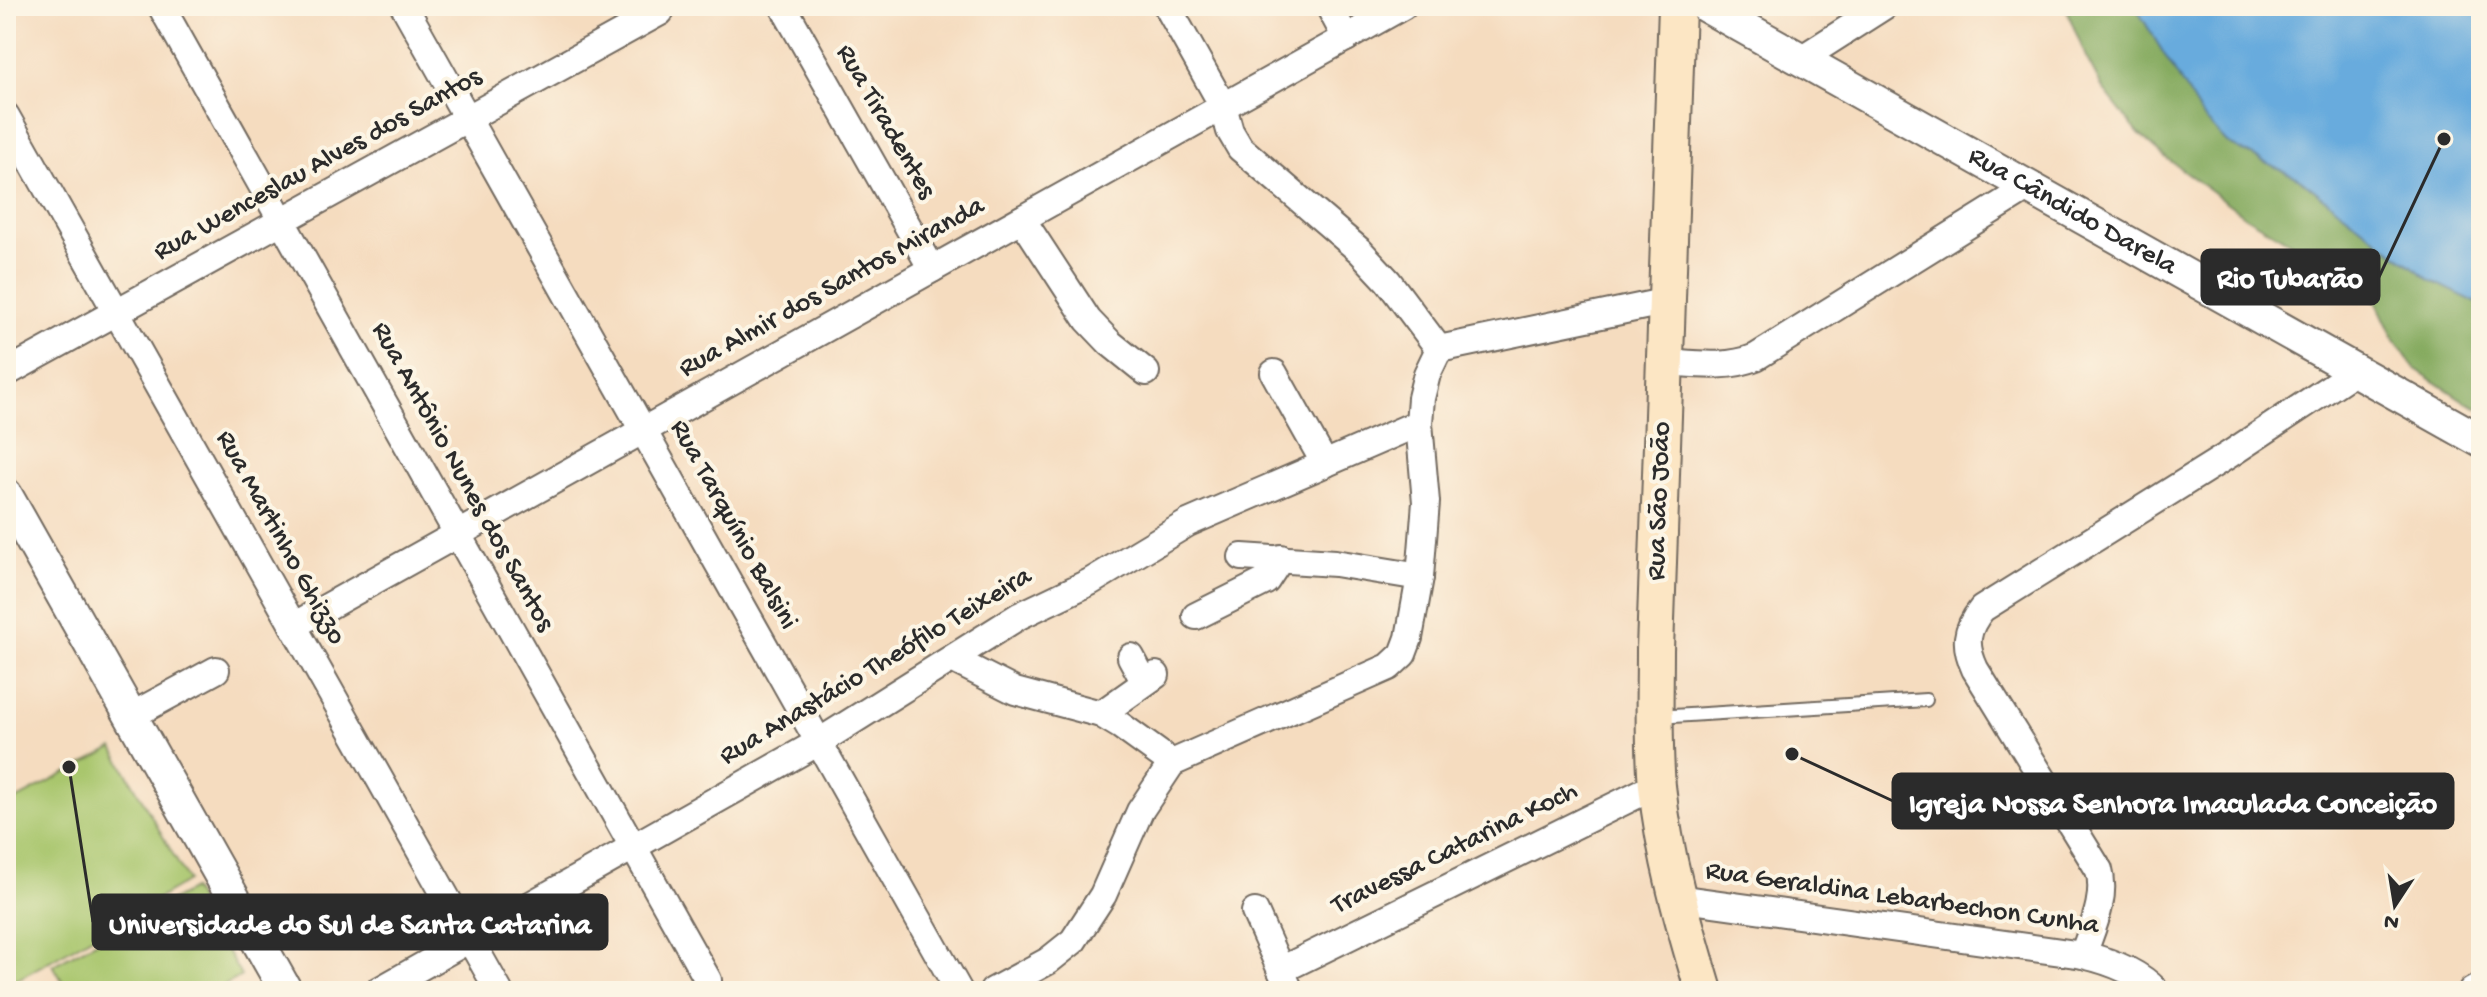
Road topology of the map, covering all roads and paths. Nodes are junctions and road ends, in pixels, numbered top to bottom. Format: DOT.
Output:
graph roads {
  1 [pos="161,6"];
  2 [pos="404,6"];
  3 [pos="783,6"];
  4 [pos="1167,6"];
  5 [pos="1329,6"];
  6 [pos="1403,6"];
  7 [pos="1677,6"];
  8 [pos="1706,6"];
  9 [pos="1884,6"];
  10 [pos="660,12"];
  11 [pos="1346,38"];
  12 [pos="1801,59"];
  13 [pos="1223,106"];
  14 [pos="6,116"];
  15 [pos="468,119"];
  16 [pos="2029,187"];
  17 [pos="1022,219"];
  18 [pos="282,221"];
  19 [pos="932,269"];
  20 [pos="1668,301"];
  21 [pos="116,312"];
  22 [pos="1439,349"];
  23 [pos="1665,362"];
  24 [pos="2355,371"];
  25 [pos="1146,372"];
  26 [pos="6,373"];
  27 [pos="1274,373"];
  28 [pos="1419,423"];
  29 [pos="643,430"];
  30 [pos="2481,441"];
  31 [pos="1325,464"];
  32 [pos="6,495"];
  33 [pos="458,534"];
  34 [pos="1242,557"];
  35 [pos="1281,558"];
  36 [pos="1420,577"];
  37 [pos="1196,616"];
  38 [pos="293,626"];
  39 [pos="1131,657"];
  40 [pos="952,659"];
  41 [pos="216,670"];
  42 [pos="1926,700"];
  43 [pos="1101,714"];
  44 [pos="131,716"];
  45 [pos="1655,717"];
  46 [pos="819,742"];
  47 [pos="1172,763"];
  48 [pos="1657,785"];
  49 [pos="633,846"];
  50 [pos="1677,898"];
  51 [pos="1255,912"];
  52 [pos="469,939"];
  53 [pos="2083,955"];
  54 [pos="708,980"];
  55 [pos="1286,981"];
  56 [pos="2481,986"];
  57 [pos="286,991"];
  58 [pos="378,991"];
  59 [pos="499,991"];
  60 [pos="959,991"];
  61 [pos="993,991"];
  62 [pos="1704,991"];
  63 [pos="2156,991"];
  64 [pos="2472,991"];
  1 -- 18 [label="street, Rua Antônio Nunes dos Santos"];
  2 -- 15 [label="street, Rua Tarquínio Balsini"];
  3 -- 19 [label="street, Rua Tiradentes"];
  4 -- 13 [label="street"];
  5 -- 11 [label="street"];
  6 -- 11 [label="street, Rua Almir dos Santos Miranda"];
  7 -- 20 [label="main road, Rua São João"];
  8 -- 12 [label="street, Rua Cândido Darela"];
  9 -- 12 [label="street"];
  10 -- 15 [label="street, Rua Wenceslau Alves dos Santos"];
  11 -- 13 [label="street, Rua Almir dos Santos Miranda"];
  12 -- 16 [label="street, Rua Cândido Darela"];
  13 -- 17 [label="street, Rua Almir dos Santos Miranda"];
  13 -- 22 [label="street"];
  14 -- 21 [label="street, Rua Martinho Ghizzo"];
  15 -- 18 [label="street, Rua Wenceslau Alves dos Santos"];
  15 -- 29 [label="street, Rua Tarquínio Balsini"];
  16 -- 23 [label="street"];
  16 -- 24 [label="street, Rua Cândido Darela"];
  17 -- 19 [label="street, Rua Almir dos Santos Miranda"];
  17 -- 25 [label="street"];
  18 -- 21 [label="street, Rua Wenceslau Alves dos Santos"];
  18 -- 33 [label="street, Rua Antônio Nunes dos Santos"];
  19 -- 29 [label="street, Rua Almir dos Santos Miranda"];
  20 -- 22 [label="street"];
  20 -- 23 [label="main road, Rua São João"];
  21 -- 26 [label="street, Rua Wenceslau Alves dos Santos"];
  21 -- 38 [label="street, Rua Martinho Ghizzo"];
  22 -- 28 [label="street"];
  23 -- 45 [label="main road, Rua São João"];
  24 -- 30 [label="street, Rua Cândido Darela"];
  24 -- 53 [label="street"];
  27 -- 31 [label="street"];
  28 -- 31 [label="street, Rua Anastácio Theófilo Teixeira"];
  28 -- 36 [label="street"];
  29 -- 33 [label="street, Rua Almir dos Santos Miranda"];
  29 -- 46 [label="street, Rua Tarquínio Balsini"];
  31 -- 40 [label="street, Rua Anastácio Theófilo Teixeira"];
  32 -- 44 [label="street"];
  33 -- 38 [label="street, Rua Almir dos Santos Miranda"];
  33 -- 49 [label="street, Rua Antônio Nunes dos Santos"];
  34 -- 35 [label="street"];
  35 -- 36 [label="street"];
  35 -- 37 [label="street"];
  36 -- 47 [label="street"];
  38 -- 52 [label="street, Rua Martinho Ghizzo"];
  39 -- 43 [label="street"];
  40 -- 43 [label="street"];
  40 -- 46 [label="street, Rua Anastácio Theófilo Teixeira"];
  41 -- 44 [label="street"];
  42 -- 45 [label="lane"];
  43 -- 47 [label="street"];
  44 -- 57 [label="street"];
  45 -- 48 [label="main road, Rua São João"];
  46 -- 49 [label="street, Rua Anastácio Theófilo Teixeira"];
  46 -- 60 [label="street, Rua Tarquínio Balsini"];
  47 -- 61 [label="street"];
  48 -- 50 [label="main road, Rua São João"];
  48 -- 55 [label="street, Travessa Catarina Koch"];
  49 -- 52 [label="street, Rua Anastácio Theófilo Teixeira"];
  49 -- 54 [label="street, Rua Antônio Nunes dos Santos"];
  50 -- 53 [label="street, Rua Geraldina Lebarbechon Cunha"];
  50 -- 62 [label="main road, Rua São João"];
  51 -- 55 [label="street"];
  52 -- 58 [label="street, Rua Anastácio Theófilo Teixeira"];
  52 -- 59 [label="street, Rua Martinho Ghizzo"];
  53 -- 63 [label="street, Rua Geraldina Lebarbechon Cunha"];
  56 -- 64 [label="street"];
}
